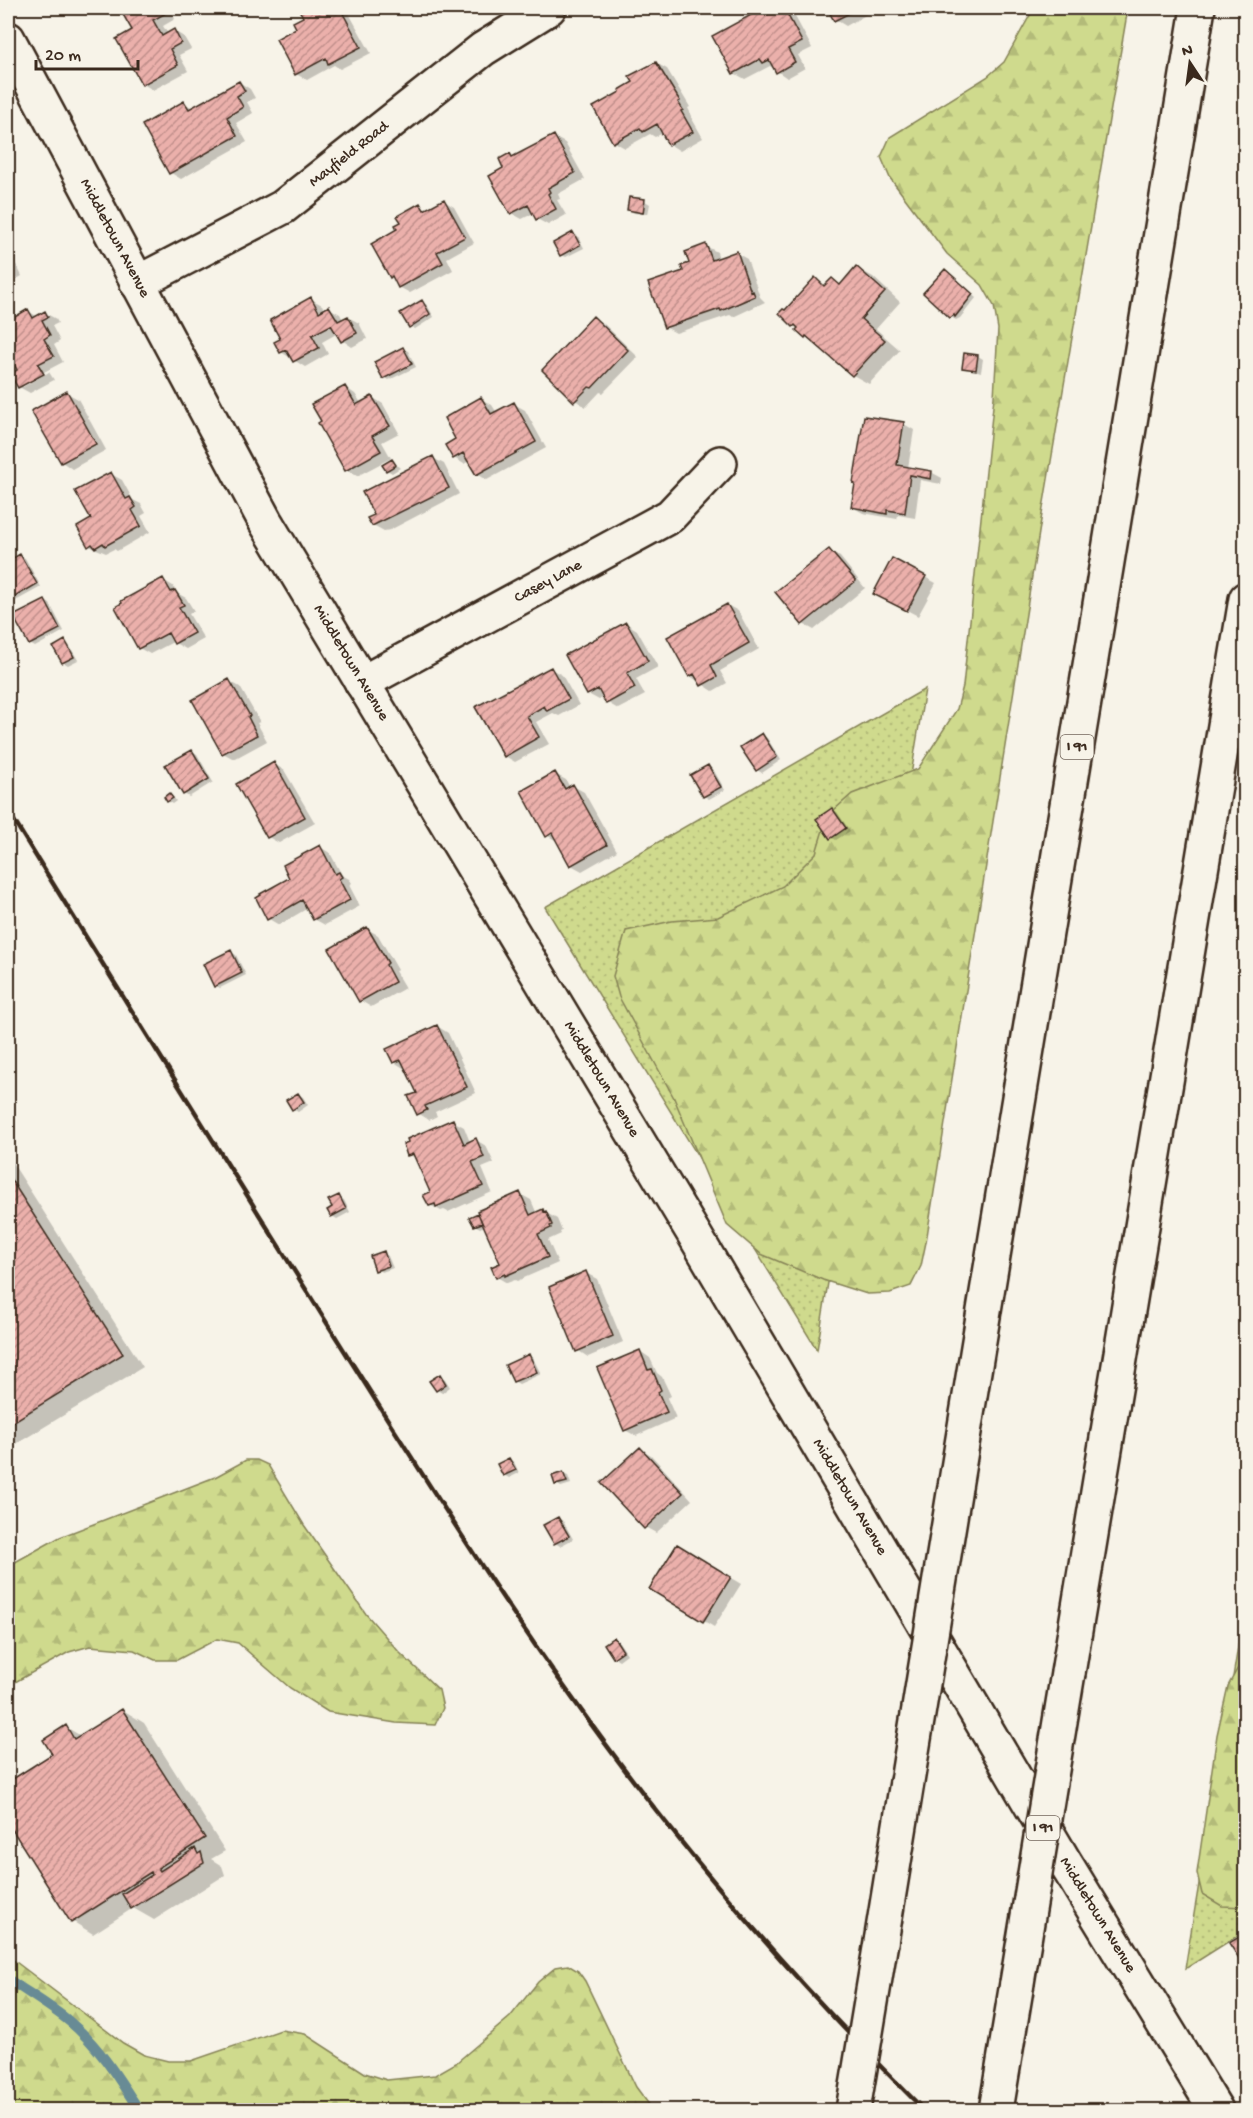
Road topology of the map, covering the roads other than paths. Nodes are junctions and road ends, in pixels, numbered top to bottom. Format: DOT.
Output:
graph roads {
  1 [pos="549,8"];
  2 [pos="1198,8"];
  3 [pos="8,39"];
  4 [pos="137,283"];
  5 [pos="720,463"];
  6 [pos="1245,599"];
  7 [pos="362,683"];
  8 [pos="853,2110"];
  9 [pos="996,2110"];
  10 [pos="1216,2110"];
  1 -- 4 [label="main road, Mayfield Road"];
  2 -- 8 [label="main road, I 91, bridge"];
  3 -- 4 [label="main road, Middletown Avenue"];
  4 -- 7 [label="main road, Middletown Avenue"];
  5 -- 7 [label="main road, Casey Lane"];
  6 -- 9 [label="main road, I 91, bridge"];
  7 -- 10 [label="main road, Middletown Avenue"];
}
